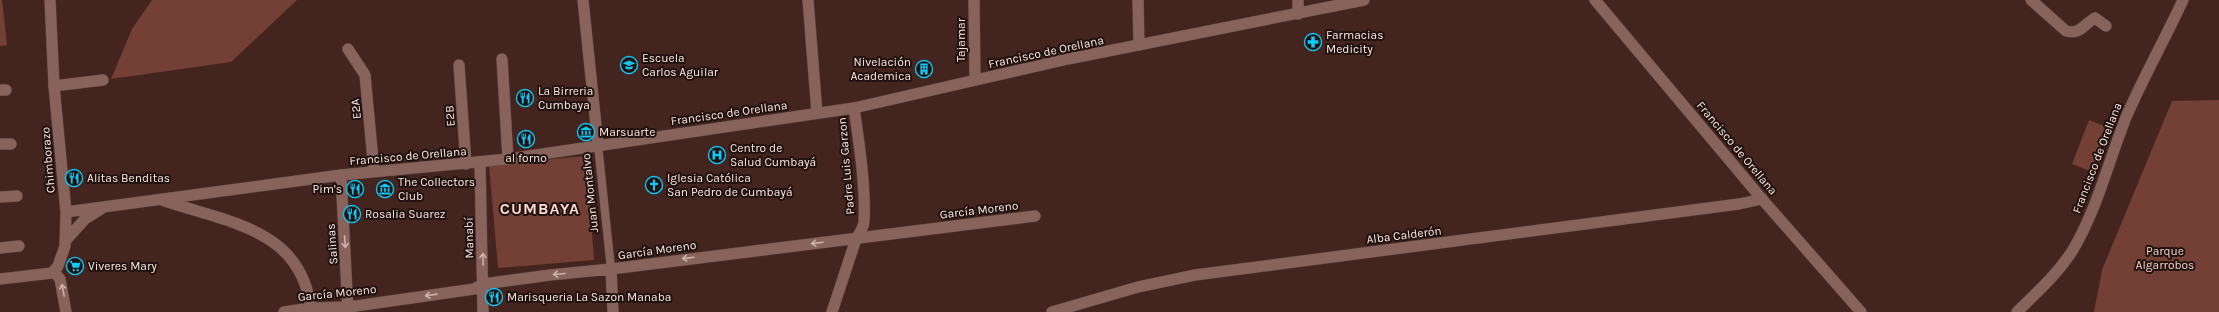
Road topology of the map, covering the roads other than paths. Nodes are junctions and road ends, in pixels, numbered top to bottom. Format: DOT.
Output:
graph roads {
  1 [pos="50,0"];
  2 [pos="583,0"];
  3 [pos="808,0"];
  4 [pos="974,0"];
  5 [pos="1138,0"];
  6 [pos="1298,0"];
  7 [pos="1594,0"];
  8 [pos="2031,0"];
  9 [pos="2183,0"];
  10 [pos="1356,1"];
  11 [pos="1298,14"];
  12 [pos="2106,26"];
  13 [pos="1139,45"];
  14 [pos="348,50"];
  15 [pos="502,59"];
  16 [pos="459,65"];
  17 [pos="103,80"];
  18 [pos="975,80"];
  19 [pos="54,86"];
  20 [pos="854,108"];
  21 [pos="817,113"];
  22 [pos="0,144"];
  23 [pos="11,144"];
  24 [pos="598,146"];
  25 [pos="508,159"];
  26 [pos="480,163"];
  27 [pos="466,164"];
  28 [pos="374,171"];
  29 [pos="340,175"];
  30 [pos="17,196"];
  31 [pos="0,197"];
  32 [pos="1762,199"];
  33 [pos="162,200"];
  34 [pos="112,205"];
  35 [pos="66,212"];
  36 [pos="1035,216"];
  37 [pos="856,239"];
  38 [pos="66,240"];
  39 [pos="19,246"];
  40 [pos="0,248"];
  41 [pos="611,269"];
  42 [pos="54,272"];
  43 [pos="0,279"];
  44 [pos="483,284"];
  45 [pos="311,310"];
  46 [pos="349,310"];
  47 [pos="66,312"];
  48 [pos="284,312"];
  49 [pos="483,312"];
  50 [pos="613,312"];
  51 [pos="832,312"];
  52 [pos="1052,312"];
  53 [pos="1861,312"];
  54 [pos="2017,312"];
  1 -- 19 [label="street, Chimborazo"];
  2 -- 24 [label="street, Juan Montalvo"];
  3 -- 21 [label="street"];
  4 -- 18 [label="street, Tajamar"];
  5 -- 13 [label="street"];
  6 -- 11 [label="street"];
  7 -- 32 [label="street, Francisco de Orellana"];
  8 -- 12 [label="street"];
  9 -- 54 [label="street, Francisco de Orellana"];
  10 -- 11 [label="street, Francisco de Orellana"];
  11 -- 13 [label="street, Francisco de Orellana"];
  13 -- 18 [label="street, Francisco de Orellana"];
  14 -- 28 [label="street, E2A"];
  15 -- 25 [label="street"];
  16 -- 27 [label="street, E2B"];
  17 -- 19 [label="street"];
  18 -- 20 [label="street, Francisco de Orellana"];
  19 -- 35 [label="street, Chimborazo"];
  20 -- 21 [label="street, Francisco de Orellana"];
  20 -- 37 [label="street, Padre Luis Garzon"];
  21 -- 24 [label="street, Francisco de Orellana"];
  22 -- 23 [label="street"];
  24 -- 25 [label="street, Francisco de Orellana"];
  24 -- 41 [label="street, Juan Montalvo"];
  25 -- 26 [label="street, Francisco de Orellana"];
  26 -- 27 [label="street, Francisco de Orellana"];
  44 -- 26 [label="street, Manabí, one-way"];
  27 -- 28 [label="street, Francisco de Orellana"];
  28 -- 29 [label="street, Francisco de Orellana"];
  29 -- 33 [label="street, Francisco de Orellana"];
  29 -- 46 [label="street, Salinas, one-way"];
  30 -- 31 [label="street"];
  32 -- 52 [label="street, Alba Calderón"];
  32 -- 53 [label="street, Francisco de Orellana"];
  33 -- 34 [label="street, Francisco de Orellana"];
  33 -- 45 [label="street"];
  34 -- 35 [label="street, Francisco de Orellana"];
  34 -- 38 [label="street"];
  35 -- 38 [label="street, Chimborazo"];
  36 -- 37 [label="street, García Moreno"];
  37 -- 41 [label="street, García Moreno, one-way"];
  37 -- 51 [label="street, Padre Luis Garzon"];
  38 -- 42 [label="street, Chimborazo"];
  39 -- 40 [label="street"];
  41 -- 44 [label="street, García Moreno, one-way"];
  41 -- 50 [label="street, Juan Montalvo"];
  42 -- 43 [label="street"];
  47 -- 42 [label="street, one-way"];
  44 -- 46 [label="street, García Moreno, one-way"];
  44 -- 49 [label="street, Manabí"];
  45 -- 46 [label="street, García Moreno"];
  45 -- 48 [label="street, García Moreno"];
}
